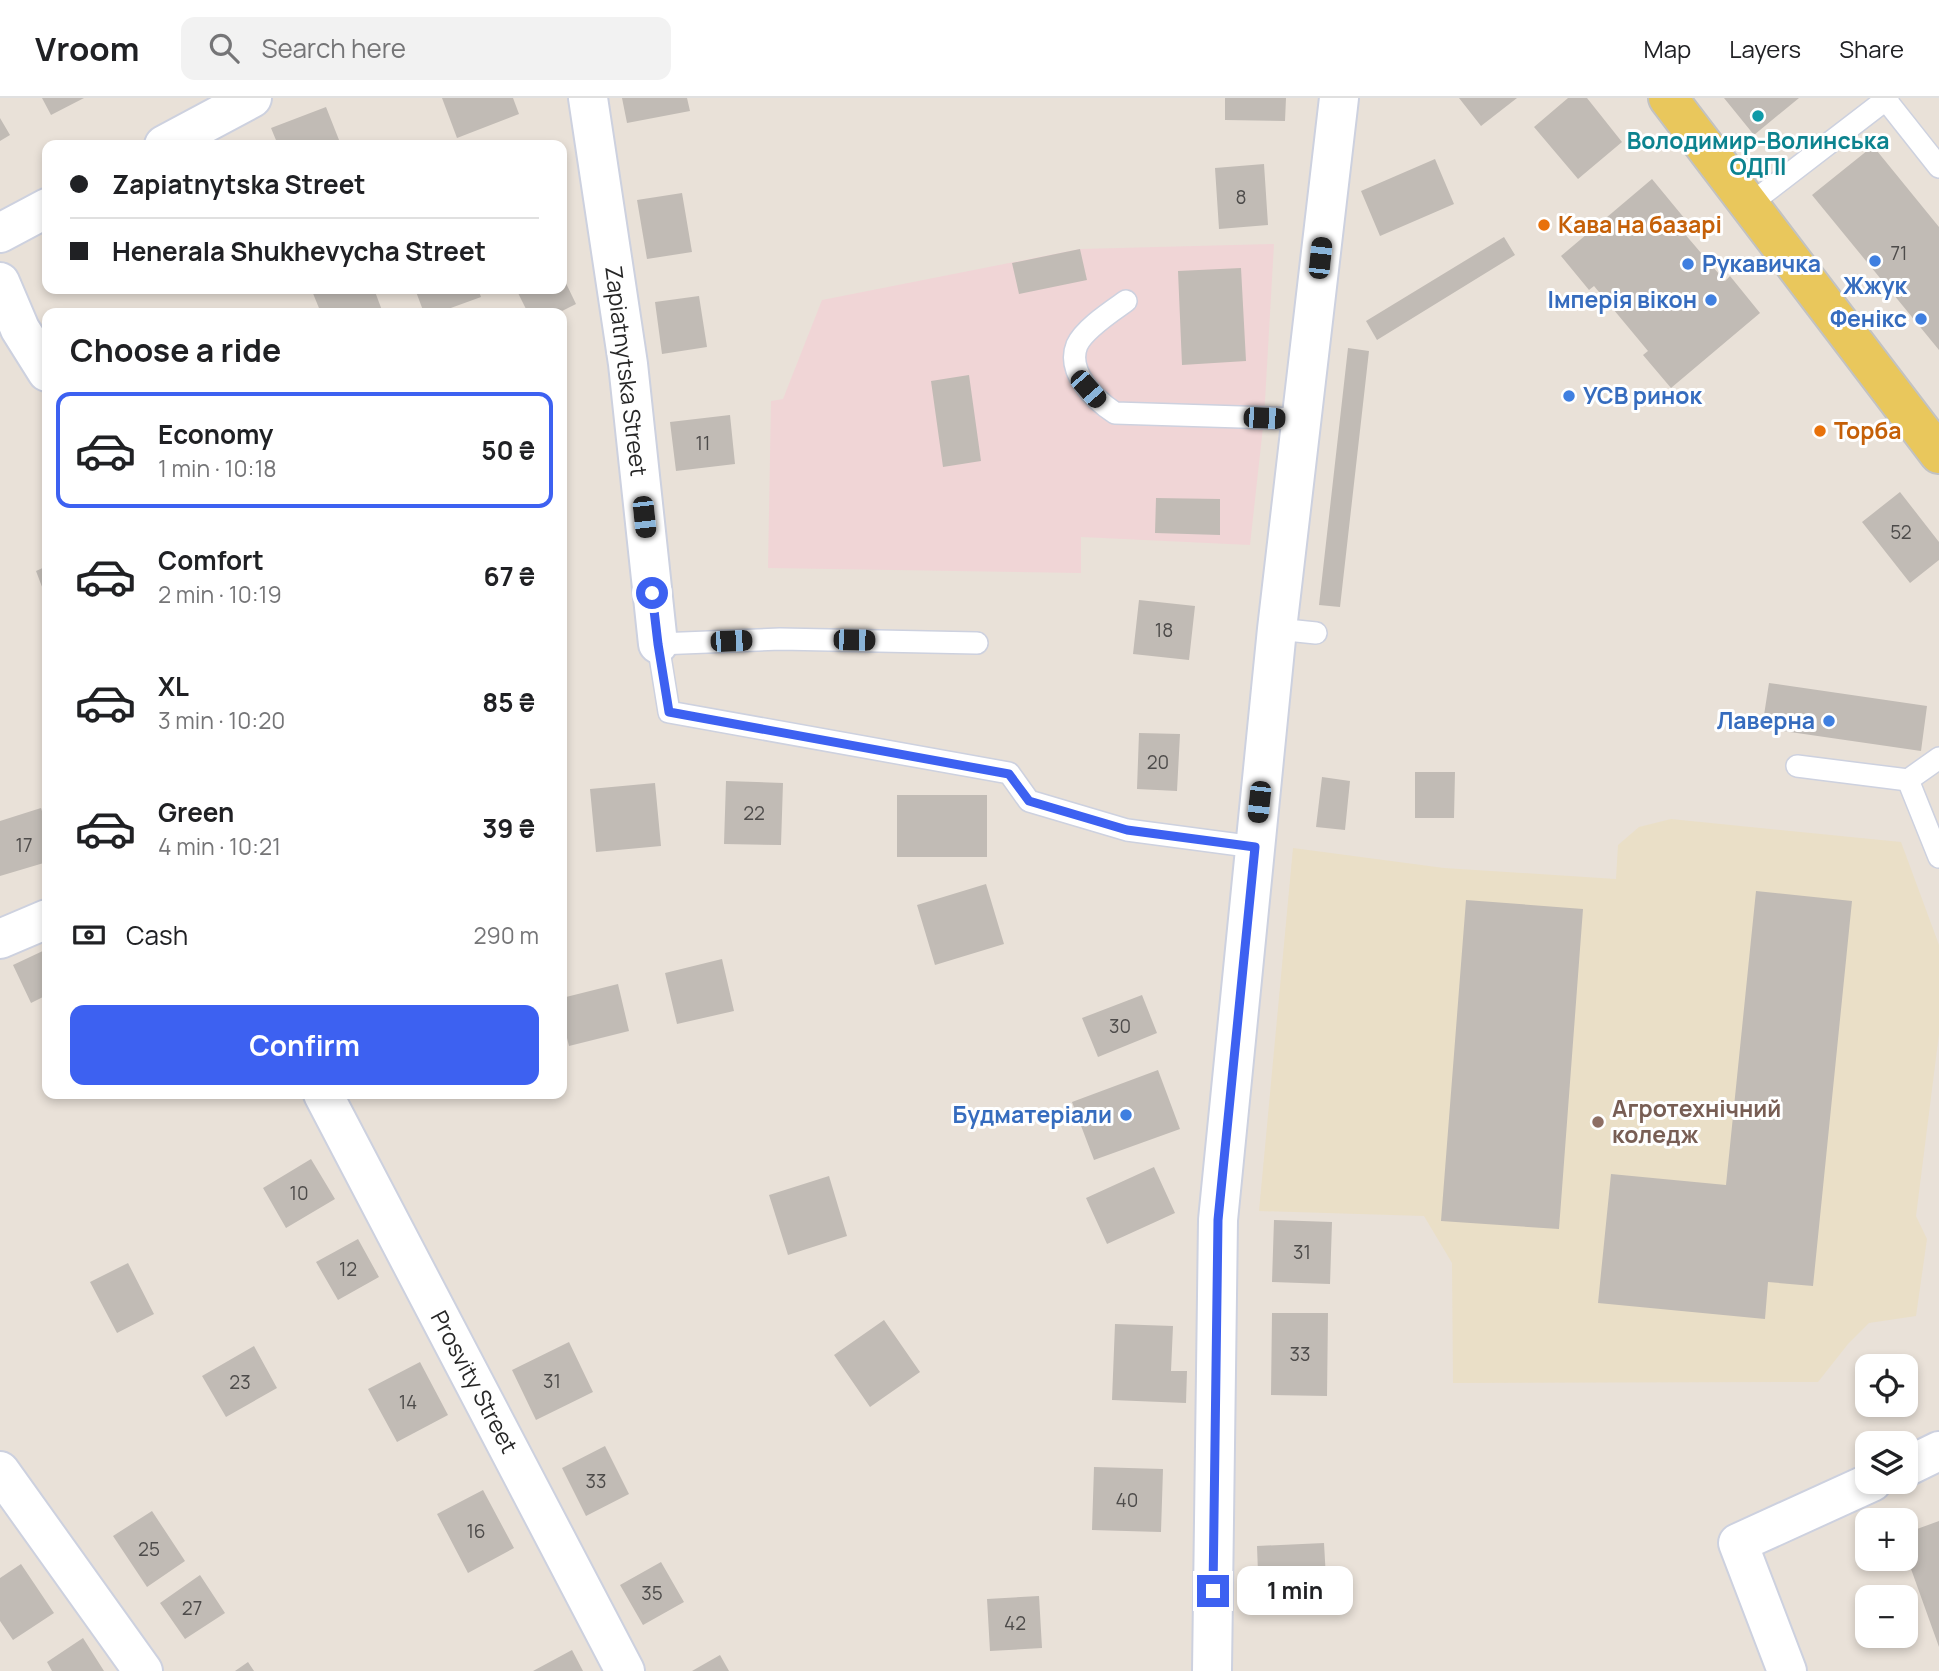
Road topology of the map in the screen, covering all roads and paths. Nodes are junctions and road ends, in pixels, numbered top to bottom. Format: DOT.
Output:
graph roads {
  1 [pos="252,98"];
  2 [pos="588,98"];
  3 [pos="1339,98"];
  4 [pos="1668,98"];
  5 [pos="1887,99"];
  6 [pos="173,140"];
  7 [pos="1939,167"];
  8 [pos="1750,204"];
  9 [pos="42,211"];
  10 [pos="0,233"];
  11 [pos="0,282"];
  12 [pos="1126,301"];
  13 [pos="42,364"];
  14 [pos="1302,419"];
  15 [pos="1939,454"];
  16 [pos="1278,629"];
  17 [pos="1316,633"];
  18 [pos="977,643"];
  19 [pos="658,644"];
  20 [pos="1939,758"];
  21 [pos="1797,766"];
  22 [pos="1908,780"];
  23 [pos="1255,847"];
  24 [pos="1939,857"];
  25 [pos="42,921"];
  26 [pos="0,939"];
  27 [pos="326,1099"];
  28 [pos="1939,1451"];
  29 [pos="1918,1461"];
  30 [pos="0,1471"];
  31 [pos="1855,1490"];
  32 [pos="143,1671"];
  33 [pos="625,1671"];
  34 [pos="1212,1671"];
  35 [pos="1787,1671"];
  1 -- 6 [label="street"];
  2 -- 19 [label="street, Zapiatnytska Street"];
  3 -- 14 [label="street"];
  4 -- 8 [label="main road"];
  5 -- 7 [label="lane"];
  5 -- 8 [label="lane"];
  8 -- 15 [label="main road"];
  9 -- 10 [label="street"];
  11 -- 13 [label="street"];
  12 -- 14 [label="lane"];
  14 -- 16 [label="street"];
  16 -- 17 [label="lane"];
  16 -- 23 [label="street"];
  18 -- 19 [label="lane"];
  19 -- 23 [label="lane"];
  20 -- 22 [label="lane"];
  21 -- 22 [label="lane"];
  22 -- 24 [label="lane"];
  23 -- 34 [label="street"];
  25 -- 26 [label="street"];
  27 -- 33 [label="street, Prosvity Street"];
  28 -- 29 [label="street"];
  30 -- 32 [label="street"];
  31 -- 35 [label="street"];
}
